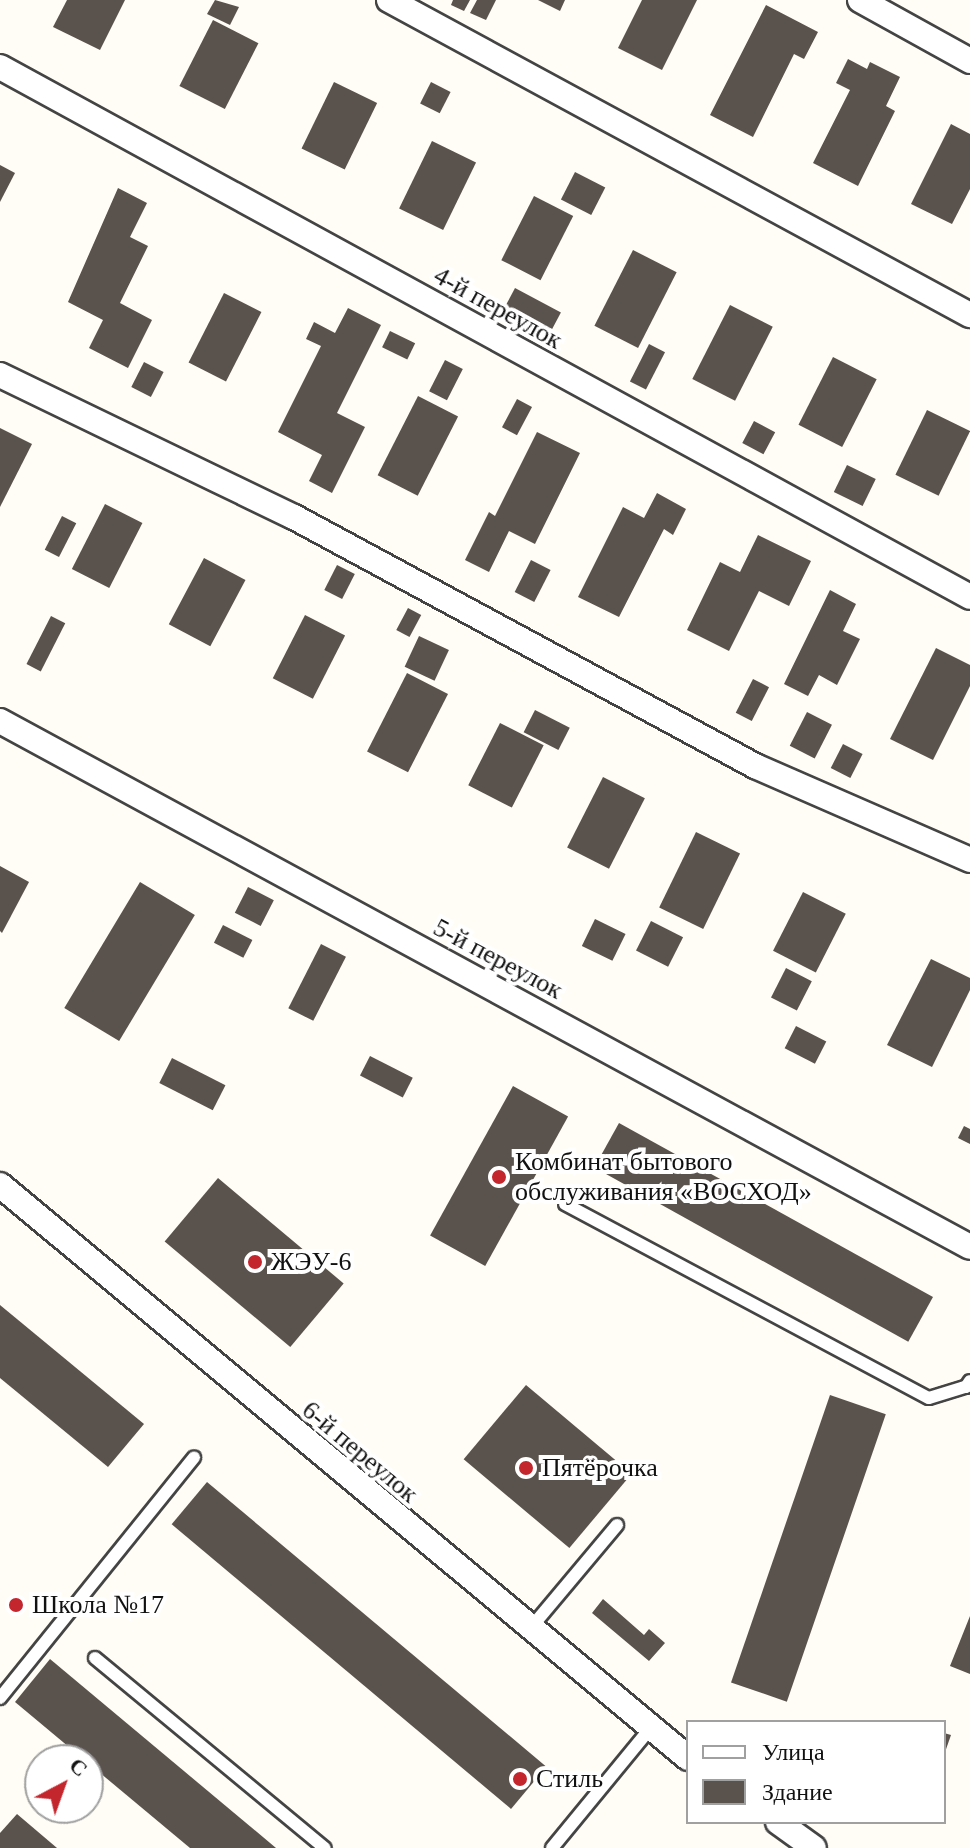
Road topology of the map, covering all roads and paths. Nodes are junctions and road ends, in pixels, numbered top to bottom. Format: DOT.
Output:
graph roads {
  1 [pos="389,0"];
  2 [pos="860,0"];
  3 [pos="970,61"];
  4 [pos="0,67"];
  5 [pos="970,315"];
  6 [pos="0,375"];
  7 [pos="970,597"];
  8 [pos="0,721"];
  9 [pos="970,860"];
  10 [pos="0,1185"];
  11 [pos="565,1204"];
  12 [pos="970,1247"];
  13 [pos="970,1381"];
  14 [pos="194,1458"];
  15 [pos="617,1525"];
  16 [pos="529,1630"];
  17 [pos="95,1658"];
  18 [pos="0,1698"];
  19 [pos="649,1730"];
  20 [pos="686,1757"];
  21 [pos="781,1824"];
  22 [pos="325,1848"];
  23 [pos="552,1848"];
  24 [pos="814,1848"];
  1 -- 5 [label="street"];
  2 -- 3 [label="street"];
  4 -- 7 [label="street, 4-й переулок"];
  6 -- 9 [label="street"];
  8 -- 12 [label="street, 5-й переулок"];
  10 -- 16 [label="street, 6-й переулок"];
  11 -- 13 [label="lane"];
  14 -- 18 [label="lane"];
  15 -- 16 [label="lane"];
  16 -- 19 [label="street, 6-й переулок"];
  17 -- 22 [label="lane"];
  19 -- 20 [label="street, 6-й переулок"];
  19 -- 23 [label="lane"];
  21 -- 24 [label="street"];
}
